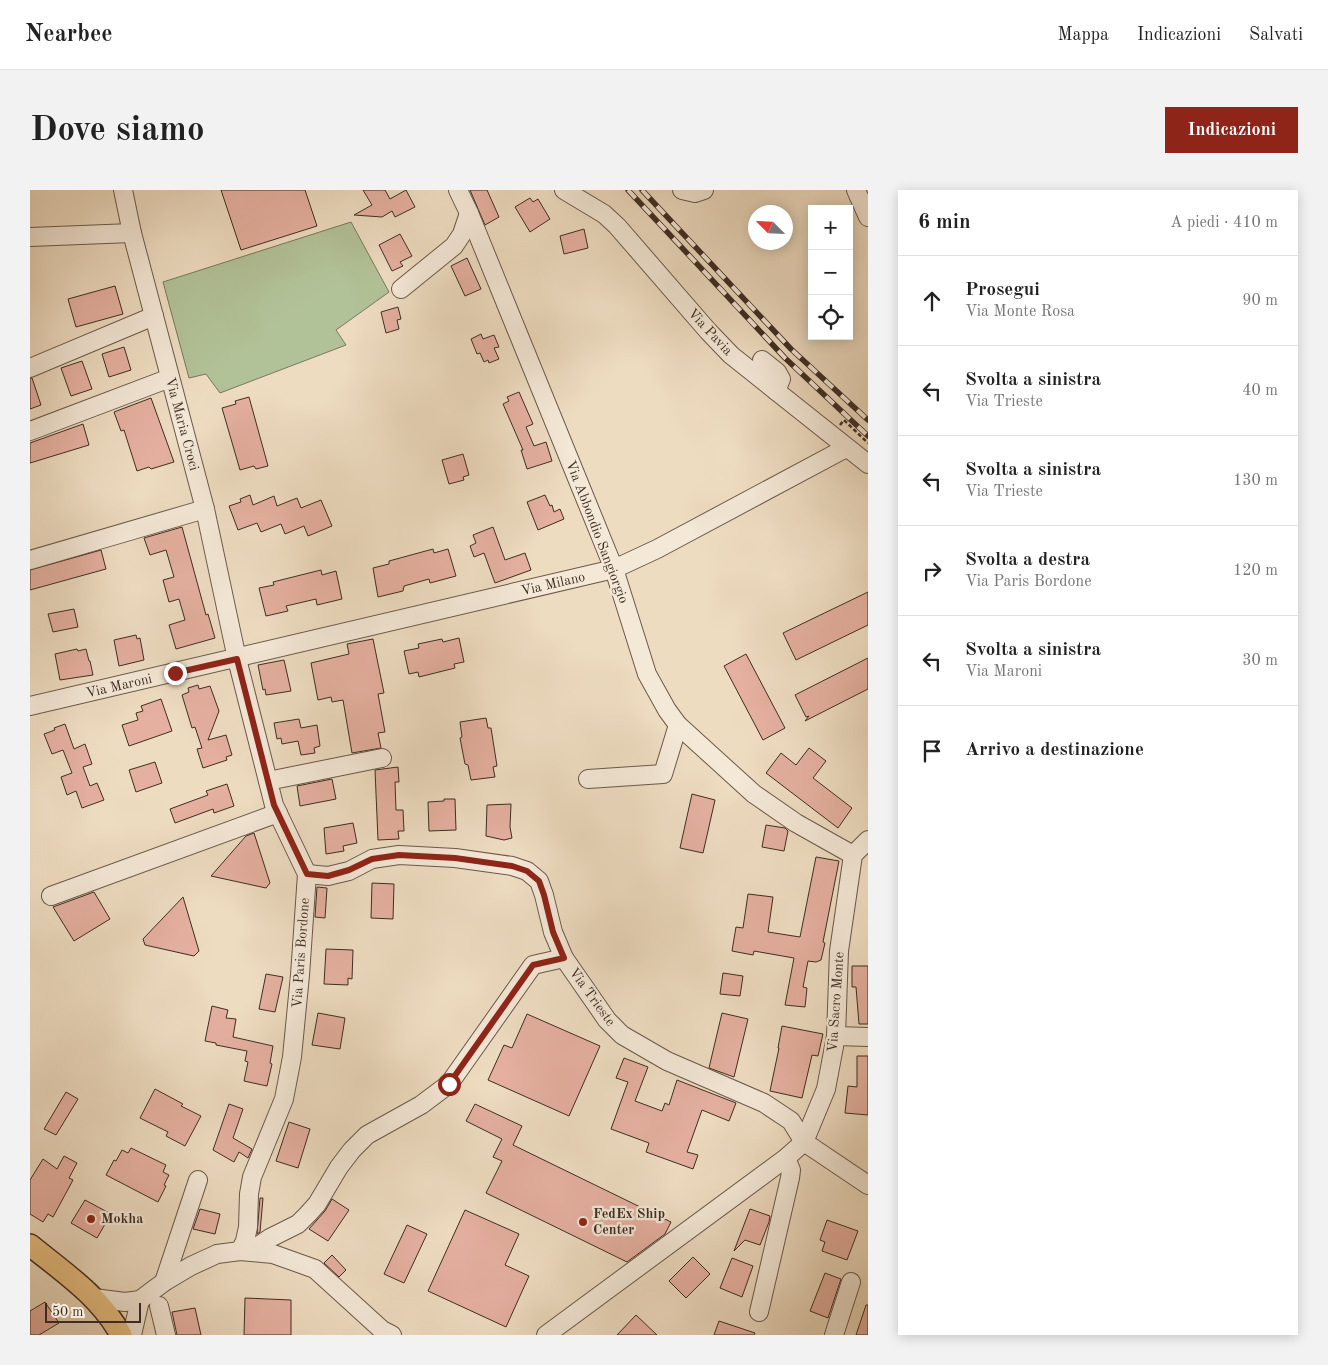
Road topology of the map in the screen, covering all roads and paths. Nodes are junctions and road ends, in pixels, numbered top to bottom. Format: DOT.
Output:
graph roads {
  1 [pos="122,190"];
  2 [pos="458,190"];
  3 [pos="564,190"];
  4 [pos="682,190"];
  5 [pos="704,190"];
  6 [pos="860,192"];
  7 [pos="589,196"];
  8 [pos="469,213"];
  9 [pos="868,217"];
  10 [pos="132,233"];
  11 [pos="30,237"];
  12 [pos="401,289"];
  13 [pos="154,316"];
  14 [pos="762,360"];
  15 [pos="30,368"];
  16 [pos="170,378"];
  17 [pos="776,391"];
  18 [pos="30,431"];
  19 [pos="846,448"];
  20 [pos="868,464"];
  21 [pos="205,509"];
  22 [pos="30,560"];
  23 [pos="614,569"];
  24 [pos="237,659"];
  25 [pos="30,706"];
  26 [pos="678,725"];
  27 [pos="382,758"];
  28 [pos="588,779"];
  29 [pos="268,781"];
  30 [pos="278,813"];
  31 [pos="868,840"];
  32 [pos="853,855"];
  33 [pos="307,874"];
  34 [pos="51,896"];
  35 [pos="564,958"];
  36 [pos="836,1036"];
  37 [pos="868,1037"];
  38 [pos="804,1142"];
  39 [pos="786,1158"];
  40 [pos="198,1180"];
  41 [pos="868,1185"];
  42 [pos="30,1245"];
  43 [pos="246,1251"];
  44 [pos="164,1282"];
  45 [pos="851,1282"];
  46 [pos="94,1298"];
  47 [pos="140,1300"];
  48 [pos="159,1306"];
  49 [pos="759,1312"];
  50 [pos="385,1333"];
  51 [pos="121,1335"];
  52 [pos="132,1335"];
  53 [pos="166,1335"];
  54 [pos="546,1335"];
  55 [pos="834,1335"];
  1 -- 10 [label="street, Via Maria Croci"];
  2 -- 8 [label="street, Via Abbondio Sangiorgio"];
  3 -- 7 [label="street, Via Pavia"];
  4 -- 5 [label="street"];
  6 -- 9 [label="street"];
  7 -- 17 [label="street, Via Pavia"];
  8 -- 12 [label="street"];
  8 -- 23 [label="street, Via Abbondio Sangiorgio"];
  10 -- 11 [label="street"];
  10 -- 13 [label="street, Via Maria Croci"];
  13 -- 15 [label="street"];
  13 -- 16 [label="street, Via Maria Croci"];
  14 -- 17 [label="street"];
  16 -- 18 [label="street"];
  16 -- 21 [label="street, Via Maria Croci"];
  17 -- 19 [label="street, Via Pavia"];
  19 -- 20 [label="street, Via Pavia"];
  19 -- 23 [label="street, Via Milano"];
  21 -- 22 [label="street"];
  21 -- 24 [label="street, Via Maria Croci"];
  23 -- 24 [label="street, Via Milano"];
  23 -- 26 [label="street, Via Abbondio Sangiorgio"];
  24 -- 25 [label="street, Via Maroni"];
  24 -- 29 [label="street, Via Paris Bordone"];
  26 -- 28 [label="street"];
  26 -- 32 [label="street, Via Abbondio Sangiorgio"];
  27 -- 29 [label="street"];
  29 -- 30 [label="street, Via Paris Bordone"];
  30 -- 33 [label="street, Via Paris Bordone"];
  30 -- 34 [label="street"];
  31 -- 32 [label="street"];
  32 -- 36 [label="street, Via Sacro Monte"];
  33 -- 35 [label="street, Via Trieste"];
  33 -- 43 [label="street, Via Paris Bordone"];
  35 -- 38 [label="street, Via Trieste"];
  35 -- 43 [label="street"];
  36 -- 37 [label="street"];
  36 -- 38 [label="street, Via Sacro Monte"];
  38 -- 39 [label="street, Via Sacro Monte"];
  38 -- 41 [label="street, Via Trieste"];
  39 -- 49 [label="street"];
  39 -- 54 [label="street, Via Sacro Monte"];
  40 -- 44 [label="street"];
  42 -- 46 [label="main road"];
  43 -- 44 [label="street"];
  43 -- 50 [label="street"];
  44 -- 47 [label="street"];
  45 -- 55 [label="street"];
  46 -- 47 [label="street"];
  46 -- 51 [label="main road"];
  47 -- 52 [label="street"];
  48 -- 53 [label="street"];
}
